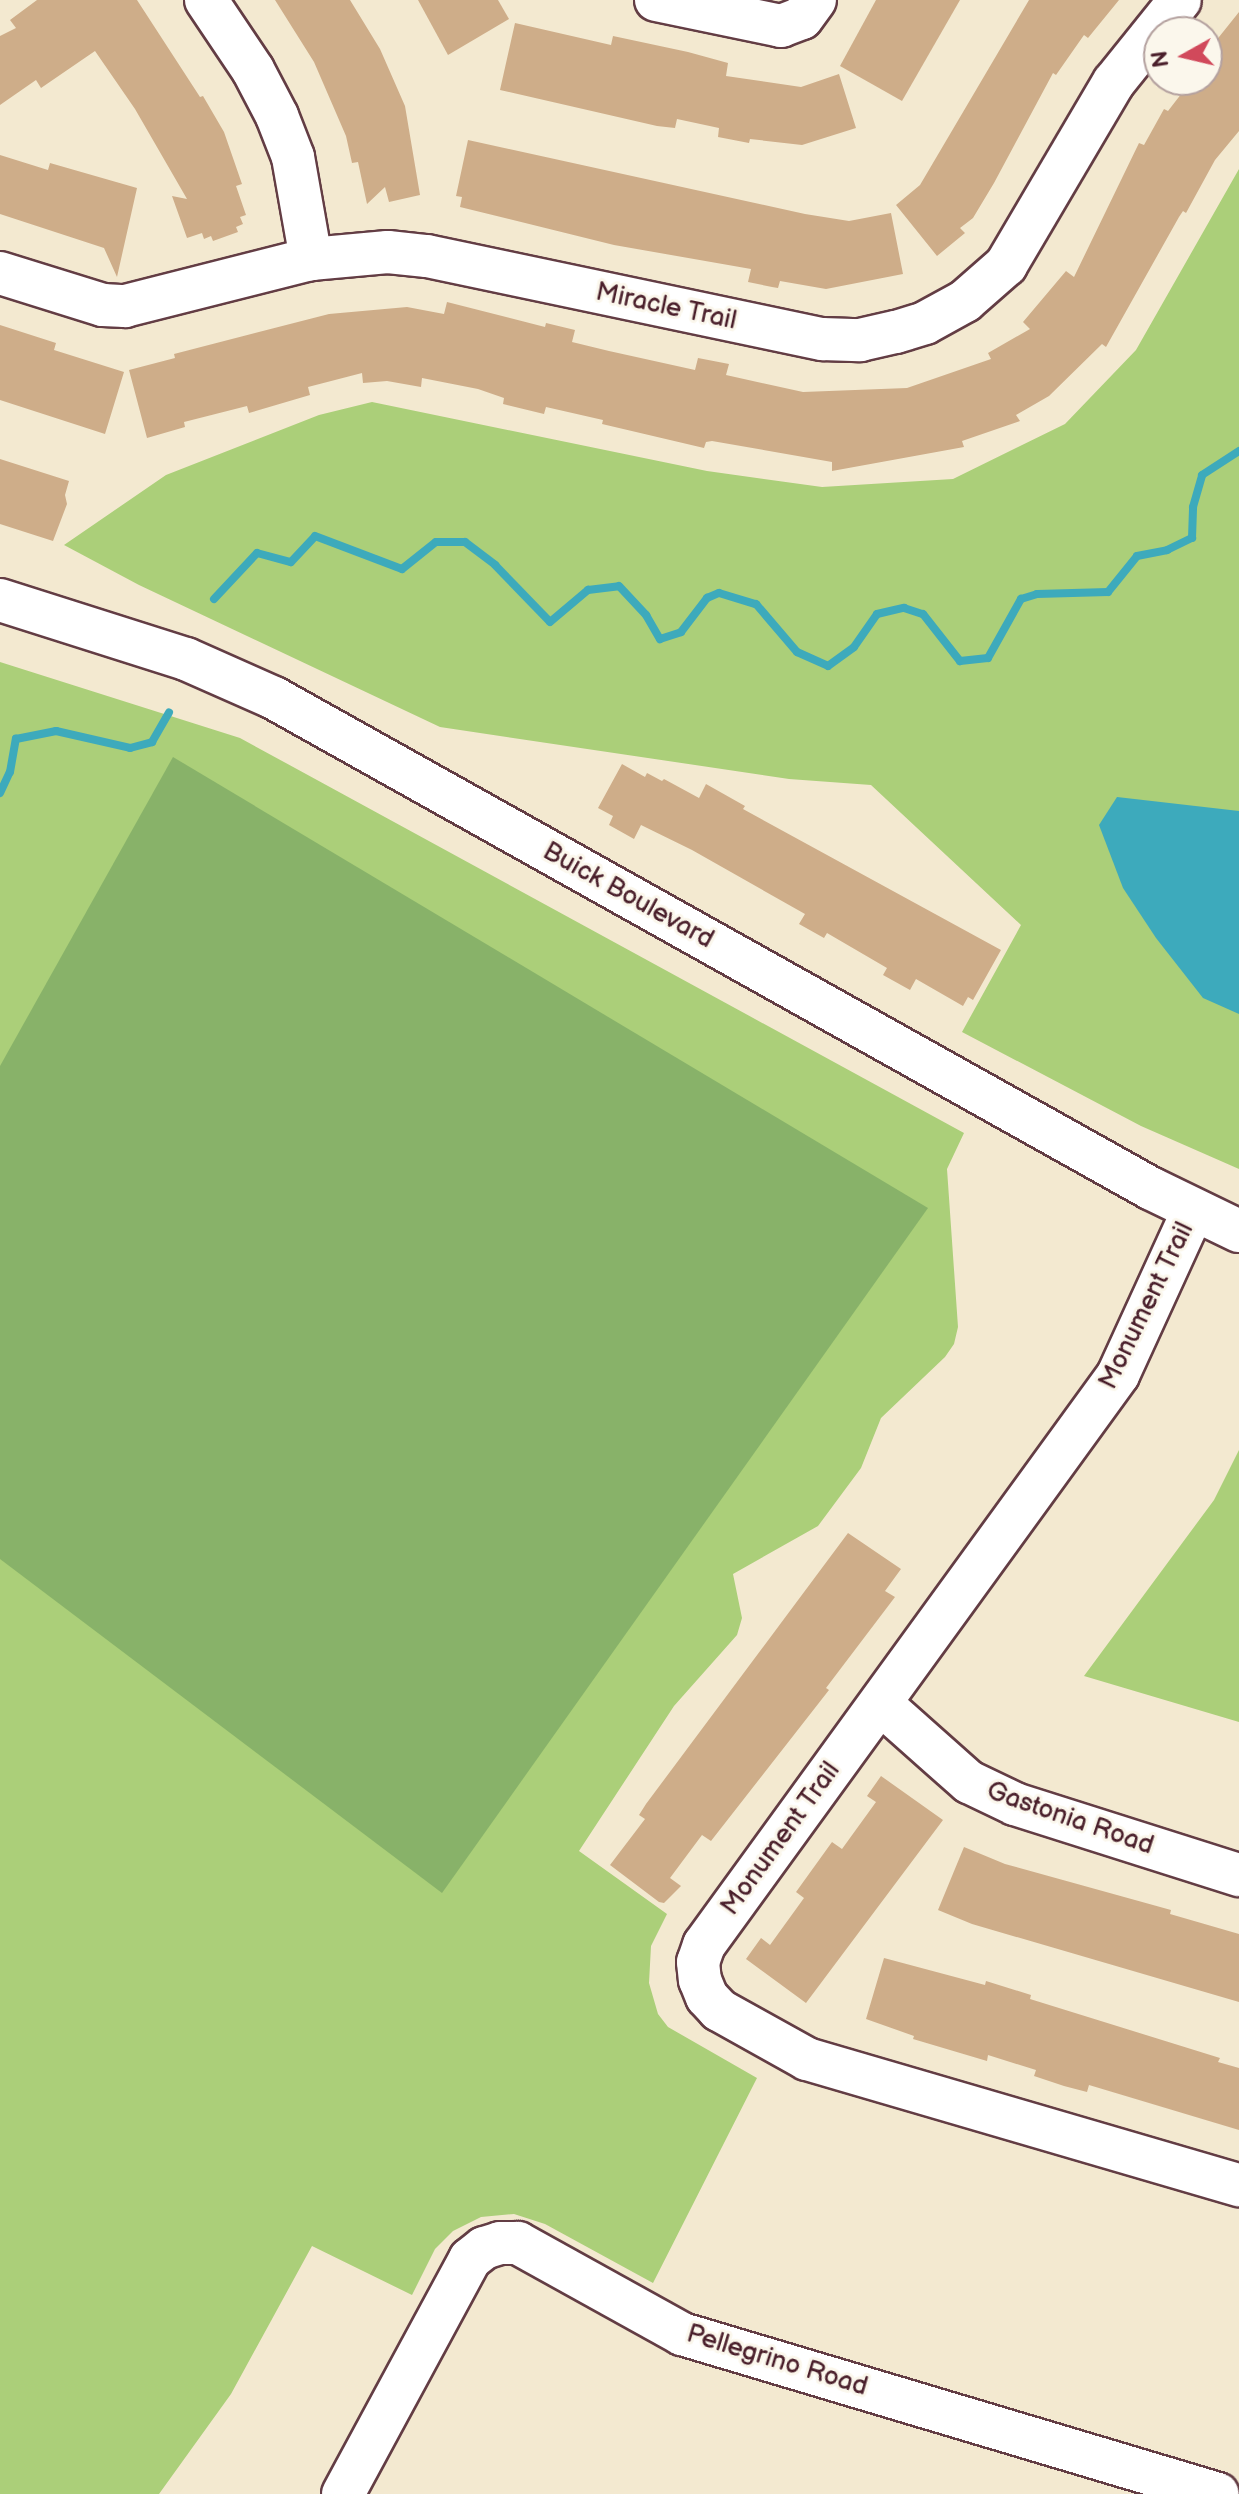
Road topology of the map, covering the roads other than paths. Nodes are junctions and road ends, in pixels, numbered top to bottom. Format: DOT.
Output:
graph roads {
  1 [pos="206,0"];
  2 [pos="656,0"];
  3 [pos="815,0"];
  4 [pos="1180,0"];
  5 [pos="311,259"];
  6 [pos="0,273"];
  7 [pos="0,600"];
  8 [pos="1193,1211"];
  9 [pos="1239,1231"];
  10 [pos="881,1704"];
  11 [pos="1239,1875"];
  12 [pos="1239,2185"];
  13 [pos="346,2493"];
  14 [pos="1218,2494"];
  1 -- 5 [label="street"];
  2 -- 3 [label="street"];
  4 -- 5 [label="street, Miracle Trail"];
  5 -- 6 [label="street, Miracle Trail"];
  7 -- 8 [label="street, Buick Boulevard"];
  8 -- 9 [label="street, Buick Boulevard"];
  8 -- 10 [label="street, Monument Trail"];
  10 -- 11 [label="street, Gastonia Road"];
  10 -- 12 [label="street, Monument Trail"];
  13 -- 14 [label="street, Pellegrino Road"];
}
